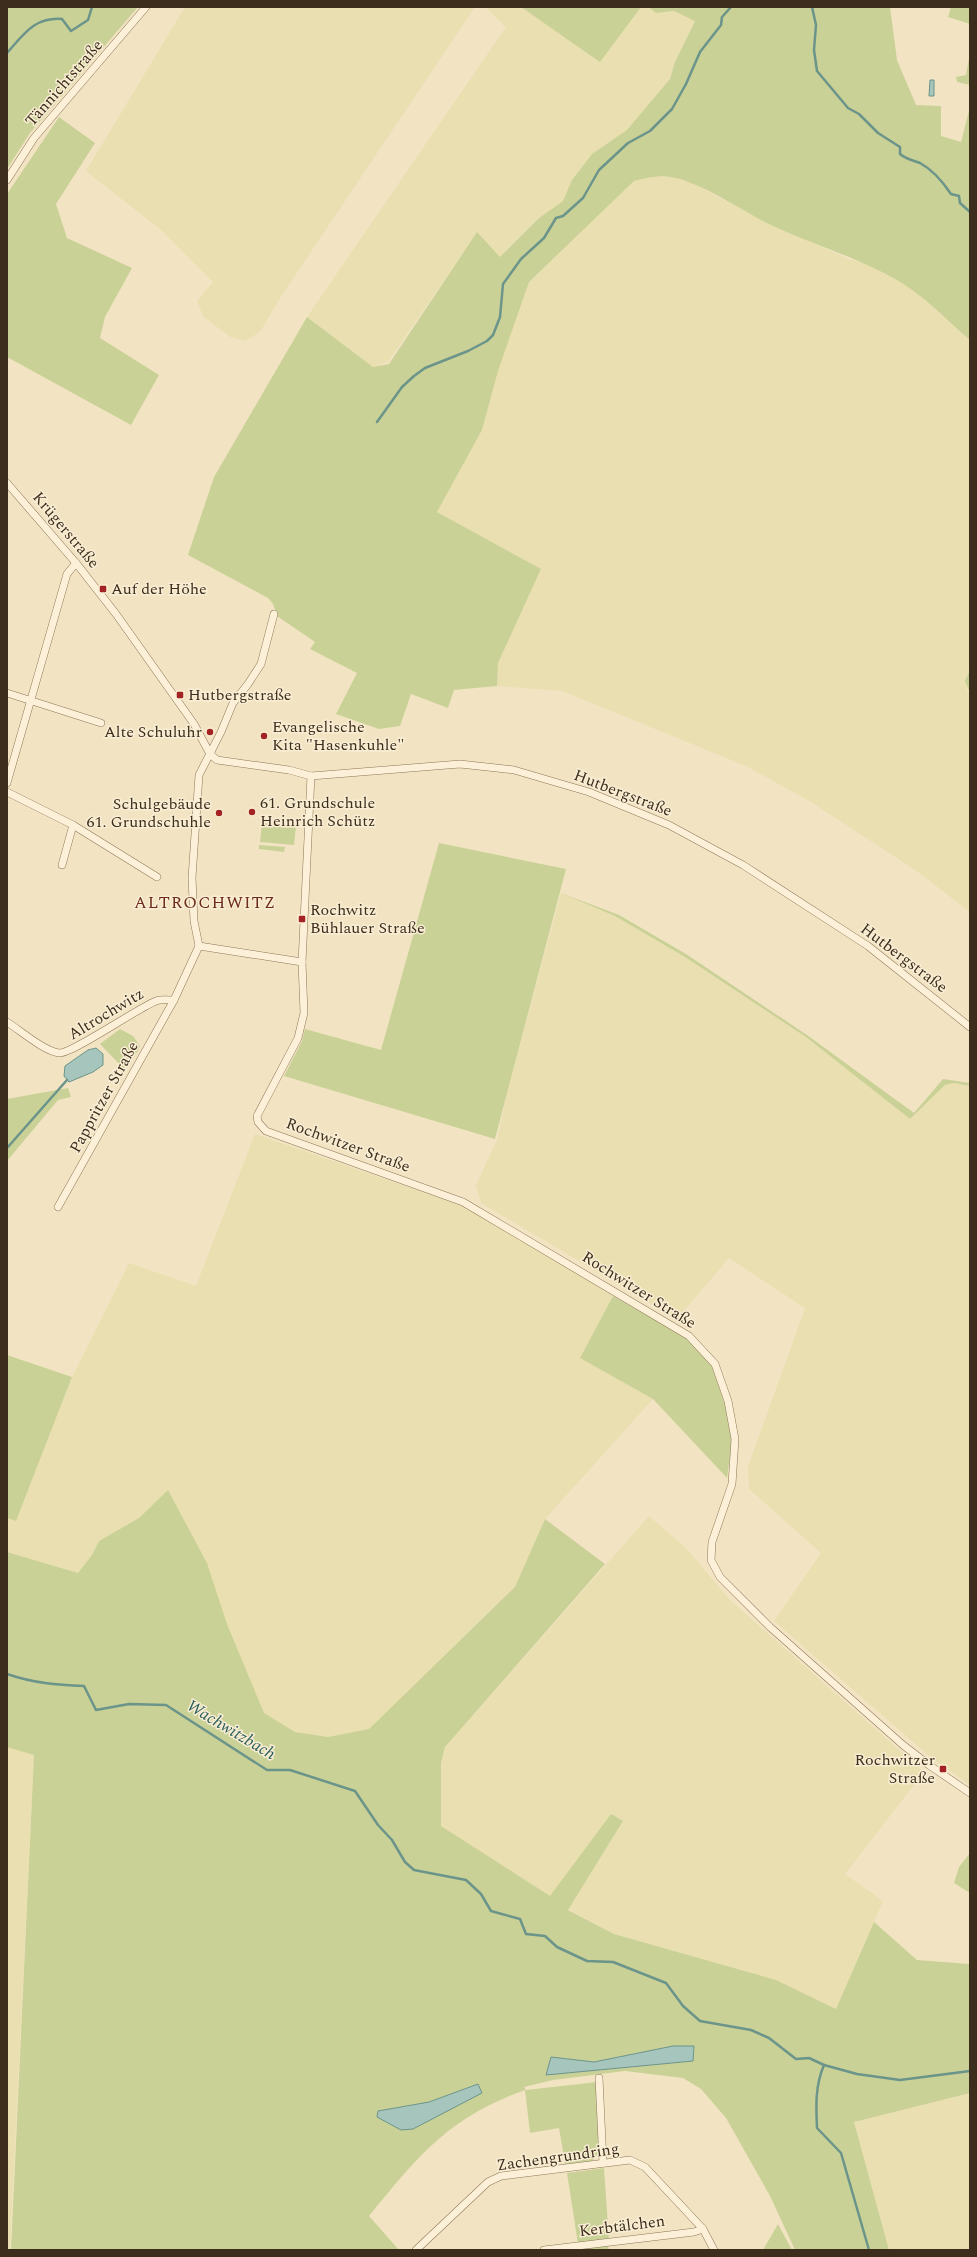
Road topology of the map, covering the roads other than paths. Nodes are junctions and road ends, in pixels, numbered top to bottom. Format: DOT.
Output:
graph roads {
  1 [pos="146,7"];
  2 [pos="7,180"];
  3 [pos="7,483"];
  4 [pos="76,563"];
  5 [pos="274,614"];
  6 [pos="7,693"];
  7 [pos="31,700"];
  8 [pos="101,723"];
  9 [pos="210,754"];
  10 [pos="312,776"];
  11 [pos="7,783"];
  12 [pos="7,792"];
  13 [pos="73,825"];
  14 [pos="62,865"];
  15 [pos="157,877"];
  16 [pos="199,946"];
  17 [pos="302,962"];
  18 [pos="174,1000"];
  19 [pos="7,1022"];
  20 [pos="970,1027"];
  21 [pos="58,1207"];
  22 [pos="970,1793"];
  23 [pos="598,2078"];
  24 [pos="603,2163"];
  25 [pos="703,2228"];
  26 [pos="416,2250"];
  27 [pos="544,2250"];
  28 [pos="714,2250"];
  1 -- 2 [label="street, Tännichtstraße"];
  3 -- 4 [label="street, Krügerstraße"];
  4 -- 7 [label="street"];
  4 -- 9 [label="street, Krügerstraße"];
  5 -- 9 [label="street"];
  6 -- 7 [label="street"];
  7 -- 8 [label="street"];
  7 -- 11 [label="street"];
  9 -- 10 [label="street, Hutbergstraße"];
  9 -- 16 [label="street"];
  10 -- 17 [label="street"];
  10 -- 20 [label="street, Hutbergstraße"];
  12 -- 13 [label="street"];
  13 -- 14 [label="street"];
  13 -- 15 [label="street"];
  16 -- 17 [label="street"];
  16 -- 18 [label="street"];
  17 -- 22 [label="street, Rochwitzer Straße"];
  18 -- 19 [label="street, Altrochwitz"];
  18 -- 21 [label="street, Pappritzer Straße"];
  23 -- 24 [label="street"];
  24 -- 25 [label="street, Zachengrundring"];
  24 -- 26 [label="street, Zachengrundring"];
  25 -- 27 [label="street, Kerbtälchen"];
  25 -- 28 [label="street, Zachengrundring"];
}
